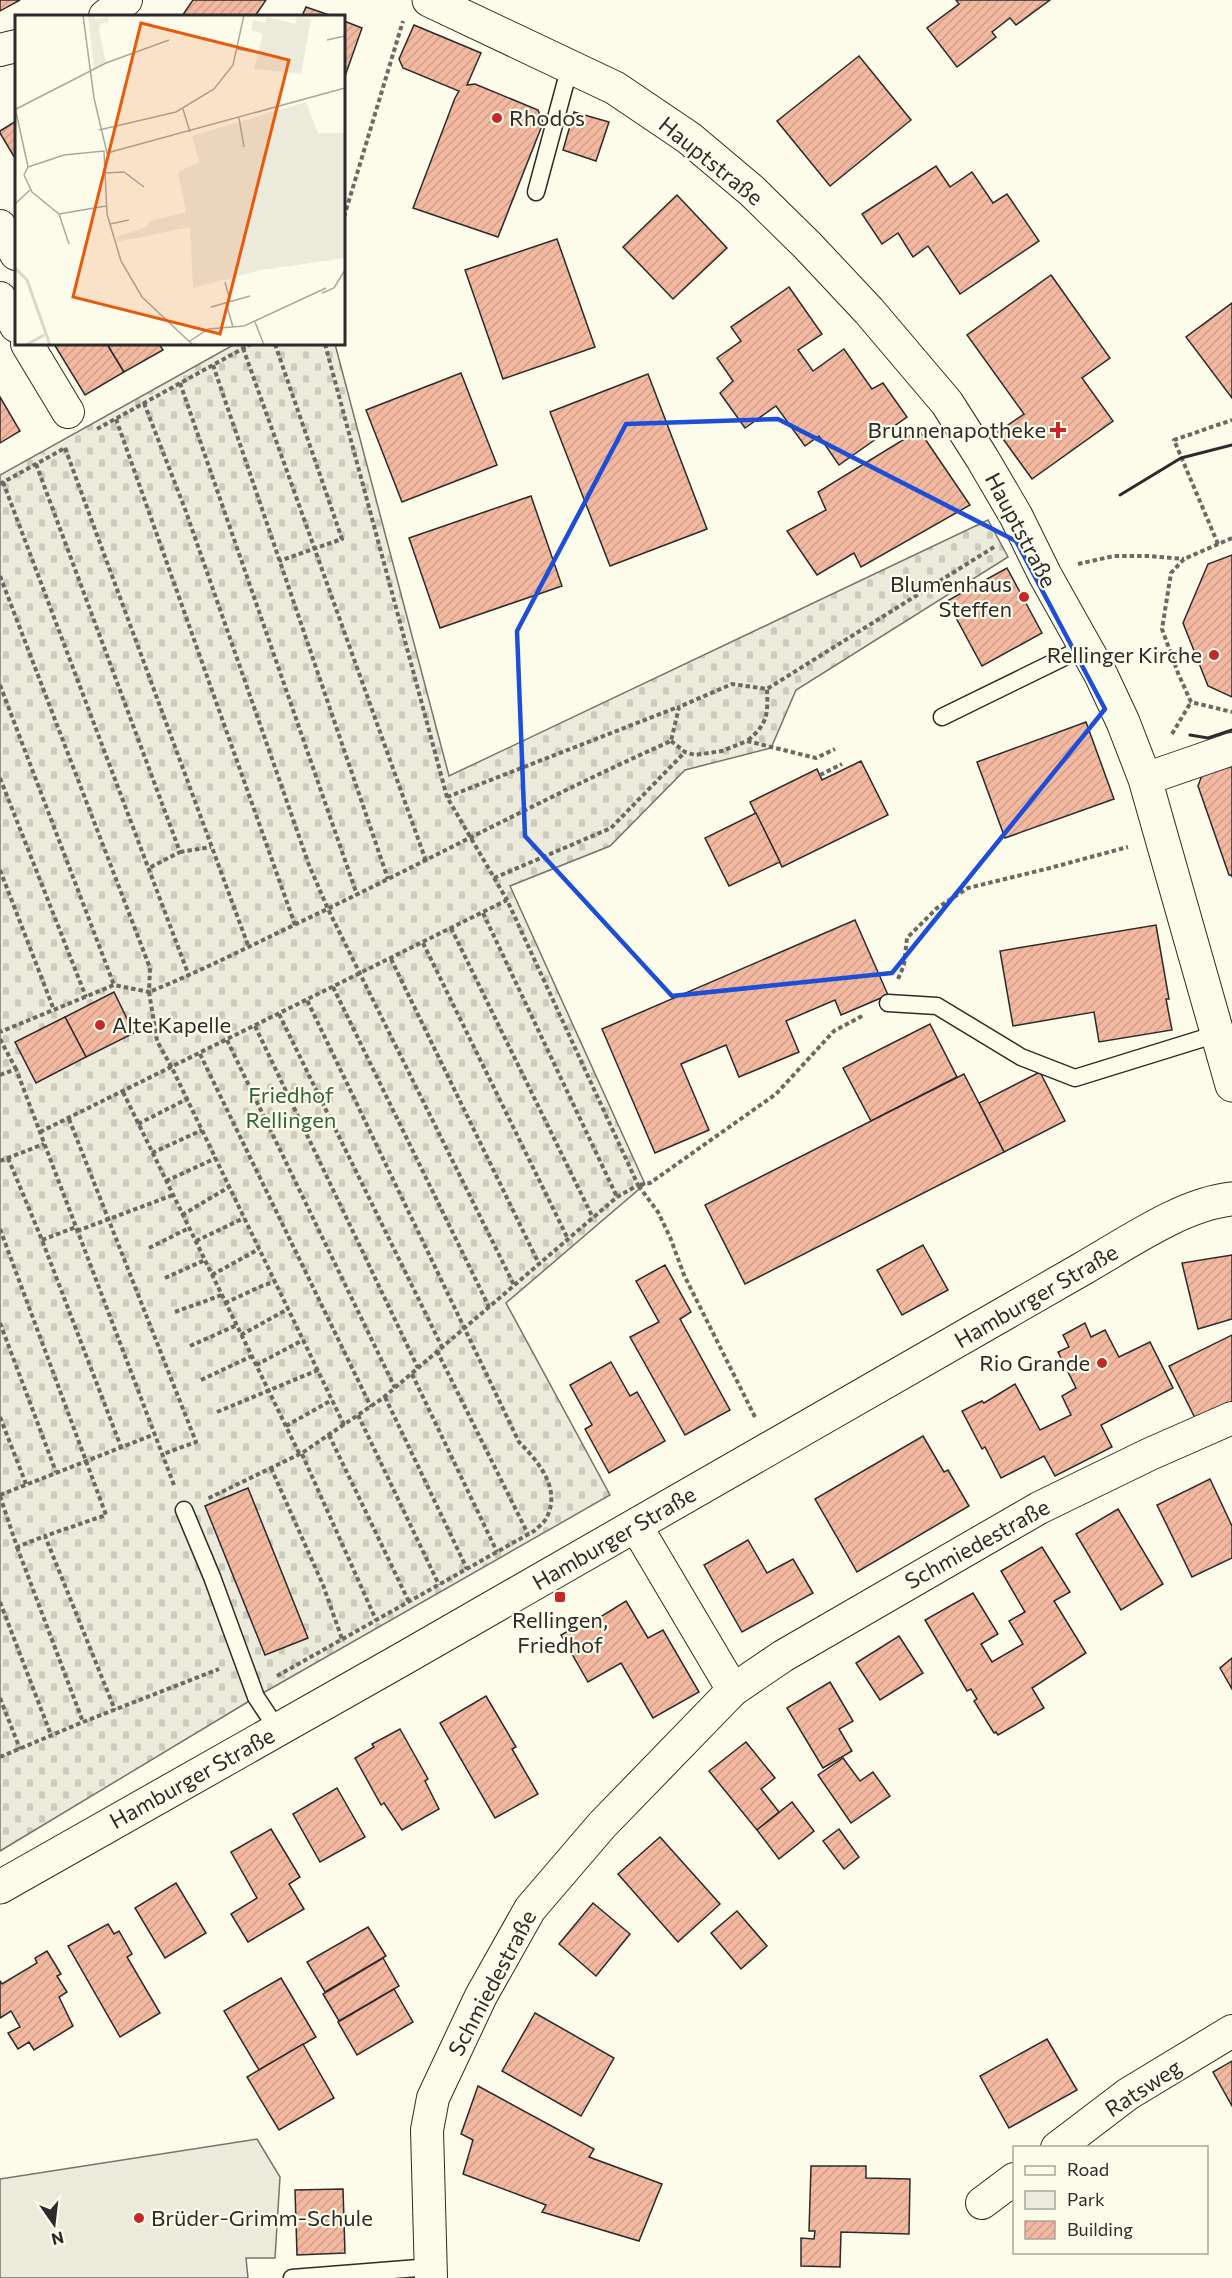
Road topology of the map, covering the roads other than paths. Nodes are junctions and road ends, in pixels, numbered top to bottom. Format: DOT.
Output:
graph roads {
  1 [pos="126,0"];
  2 [pos="417,6"];
  3 [pos="106,15"];
  4 [pos="15,46"];
  5 [pos="0,50"];
  6 [pos="570,66"];
  7 [pos="536,192"];
  8 [pos="0,226"];
  9 [pos="15,253"];
  10 [pos="15,256"];
  11 [pos="0,266"];
  12 [pos="0,298"];
  13 [pos="15,324"];
  14 [pos="28,345"];
  15 [pos="68,412"];
  16 [pos="1085,647"];
  17 [pos="942,717"];
  18 [pos="1232,749"];
  19 [pos="1145,779"];
  20 [pos="888,1003"];
  21 [pos="1217,1034"];
  22 [pos="1232,1085"];
  23 [pos="1232,1199"];
  24 [pos="1232,1418"];
  25 [pos="184,1510"];
  26 [pos="636,1526"];
  27 [pos="733,1690"];
  28 [pos="278,1730"];
  29 [pos="0,1887"];
  30 [pos="1232,2031"];
  31 [pos="1060,2146"];
  32 [pos="1013,2180"];
  33 [pos="982,2203"];
  34 [pos="431,2273"];
  35 [pos="292,2278"];
  1 -- 3 [label="street"];
  2 -- 6 [label="street, Hauptstraße"];
  4 -- 5 [label="street"];
  6 -- 7 [label="lane"];
  6 -- 16 [label="street, Hauptstraße"];
  8 -- 9 [label="street"];
  10 -- 11 [label="street"];
  12 -- 13 [label="street"];
  14 -- 15 [label="street"];
  16 -- 17 [label="lane"];
  16 -- 19 [label="street, Hauptstraße"];
  18 -- 19 [label="street"];
  19 -- 21 [label="street, Hauptstraße"];
  20 -- 21 [label="lane"];
  21 -- 22 [label="street, Hauptstraße"];
  23 -- 26 [label="street, Hamburger Straße"];
  24 -- 27 [label="street, Schmiedestraße"];
  25 -- 28 [label="lane"];
  26 -- 27 [label="street"];
  26 -- 28 [label="street, Hamburger Straße"];
  27 -- 34 [label="street, Schmiedestraße"];
  28 -- 29 [label="street, Hamburger Straße"];
  30 -- 31 [label="street, Ratsweg"];
  32 -- 33 [label="street"];
  34 -- 35 [label="lane"];
}
